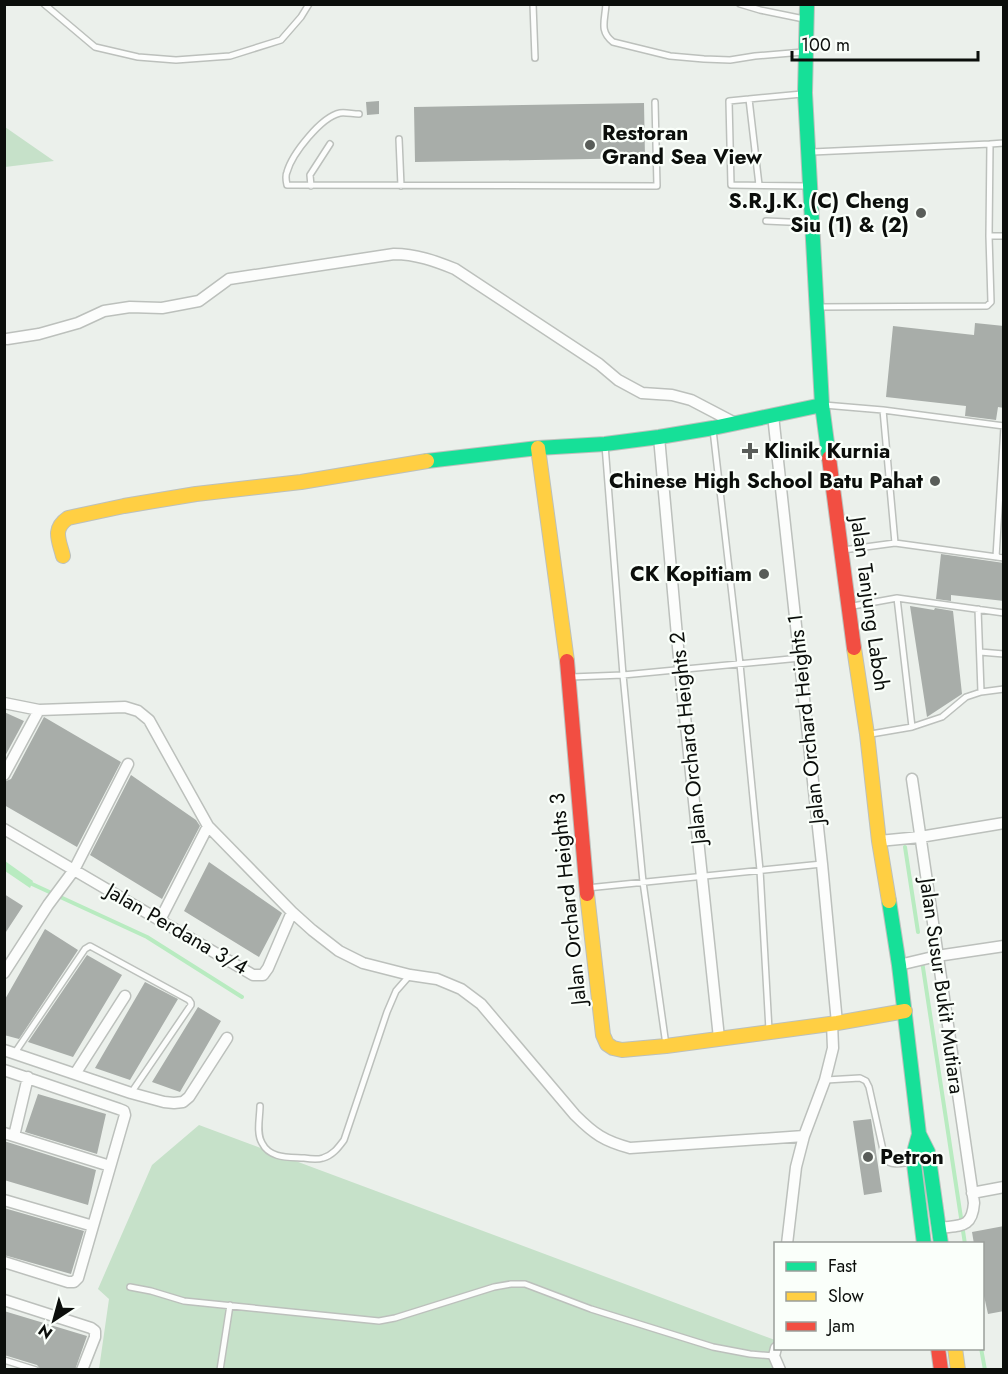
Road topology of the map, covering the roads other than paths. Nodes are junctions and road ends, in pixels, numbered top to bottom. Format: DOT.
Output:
graph roads {
  1 [pos="44,4"];
  2 [pos="309,4"];
  3 [pos="534,4"];
  4 [pos="606,4"];
  5 [pos="740,4"];
  6 [pos="807,4"];
  7 [pos="806,19"];
  8 [pos="805,52"];
  9 [pos="535,58"];
  10 [pos="805,93"];
  11 [pos="749,99"];
  12 [pos="655,102"];
  13 [pos="359,114"];
  14 [pos="399,139"];
  15 [pos="1004,143"];
  16 [pos="330,144"];
  17 [pos="990,144"];
  18 [pos="809,152"];
  19 [pos="759,185"];
  20 [pos="311,186"];
  21 [pos="401,186"];
  22 [pos="810,186"];
  23 [pos="766,221"];
  24 [pos="812,223"];
  25 [pos="989,236"];
  26 [pos="1004,236"];
  27 [pos="818,307"];
  28 [pos="7,339"];
  29 [pos="822,405"];
  30 [pos="883,410"];
  31 [pos="773,415"];
  32 [pos="735,423"];
  33 [pos="1004,427"];
  34 [pos="713,428"];
  35 [pos="659,437"];
  36 [pos="605,444"];
  37 [pos="538,448"];
  38 [pos="895,543"];
  39 [pos="842,550"];
  40 [pos="63,556"];
  41 [pos="996,557"];
  42 [pos="1004,558"];
  43 [pos="897,598"];
  44 [pos="848,606"];
  45 [pos="978,609"];
  46 [pos="1004,613"];
  47 [pos="980,652"];
  48 [pos="1004,654"];
  49 [pos="800,658"];
  50 [pos="740,664"];
  51 [pos="680,669"];
  52 [pos="623,675"];
  53 [pos="569,678"];
  54 [pos="1004,689"];
  55 [pos="981,692"];
  56 [pos="4,703"];
  57 [pos="39,710"];
  58 [pos="912,727"];
  59 [pos="867,734"];
  60 [pos="128,764"];
  61 [pos="4,775"];
  62 [pos="912,779"];
  63 [pos="1004,823"];
  64 [pos="208,826"];
  65 [pos="4,829"];
  66 [pos="920,837"];
  67 [pos="879,841"];
  68 [pos="822,864"];
  69 [pos="74,870"];
  70 [pos="760,870"];
  71 [pos="702,876"];
  72 [pos="643,882"];
  73 [pos="586,888"];
  74 [pos="292,912"];
  75 [pos="160,920"];
  76 [pos="1004,946"];
  77 [pos="937,956"];
  78 [pos="899,965"];
  79 [pos="4,973"];
  80 [pos="410,975"];
  81 [pos="125,996"];
  82 [pos="905,1011"];
  83 [pos="835,1023"];
  84 [pos="770,1031"];
  85 [pos="227,1038"];
  86 [pos="719,1038"];
  87 [pos="666,1046"];
  88 [pos="9,1052"];
  89 [pos="4,1070"];
  90 [pos="75,1074"];
  91 [pos="28,1077"];
  92 [pos="825,1080"];
  93 [pos="131,1093"];
  94 [pos="260,1106"];
  95 [pos="919,1134"];
  96 [pos="9,1135"];
  97 [pos="804,1136"];
  98 [pos="914,1162"];
  99 [pos="110,1166"];
  100 [pos="1004,1187"];
  101 [pos="972,1193"];
  102 [pos="4,1200"];
  103 [pos="93,1226"];
  104 [pos="939,1228"];
  105 [pos="787,1242"];
  106 [pos="924,1242"];
  107 [pos="941,1242"];
  108 [pos="4,1262"];
  109 [pos="130,1287"];
  110 [pos="4,1300"];
  111 [pos="230,1305"];
  112 [pos="938,1350"];
  113 [pos="955,1350"];
  114 [pos="775,1352"];
  115 [pos="4,1360"];
  116 [pos="36,1370"];
  117 [pos="82,1370"];
  118 [pos="220,1370"];
  119 [pos="780,1370"];
  120 [pos="941,1370"];
  121 [pos="958,1370"];
  1 -- 2 [label="lane"];
  3 -- 9 [label="lane"];
  4 -- 8 [label="lane"];
  5 -- 7 [label="lane"];
  6 -- 7 [label="main road, Jalan Tanjung Laboh"];
  7 -- 8 [label="main road, Jalan Tanjung Laboh"];
  8 -- 10 [label="main road, Jalan Tanjung Laboh"];
  10 -- 11 [label="lane"];
  10 -- 18 [label="main road, Jalan Tanjung Laboh"];
  11 -- 19 [label="lane"];
  11 -- 19 [label="lane"];
  12 -- 21 [label="lane"];
  13 -- 20 [label="lane"];
  14 -- 21 [label="lane"];
  15 -- 17 [label="lane"];
  16 -- 20 [label="lane"];
  17 -- 18 [label="lane"];
  17 -- 25 [label="lane"];
  18 -- 22 [label="main road, Jalan Tanjung Laboh"];
  19 -- 22 [label="lane"];
  20 -- 21 [label="lane"];
  22 -- 24 [label="main road, Jalan Tanjung Laboh"];
  23 -- 24 [label="lane"];
  24 -- 27 [label="main road, Jalan Tanjung Laboh"];
  25 -- 26 [label="lane"];
  25 -- 27 [label="lane"];
  27 -- 29 [label="main road, Jalan Tanjung Laboh"];
  28 -- 32 [label="street"];
  29 -- 30 [label="lane"];
  29 -- 31 [label="main road"];
  29 -- 39 [label="main road, Jalan Tanjung Laboh"];
  30 -- 33 [label="lane"];
  30 -- 38 [label="lane"];
  31 -- 32 [label="main road"];
  31 -- 49 [label="street, Jalan Orchard Heights 1"];
  32 -- 34 [label="main road"];
  33 -- 41 [label="lane"];
  34 -- 35 [label="main road"];
  34 -- 50 [label="lane"];
  35 -- 36 [label="main road"];
  35 -- 51 [label="street, Jalan Orchard Heights 2"];
  36 -- 37 [label="main road"];
  36 -- 52 [label="lane"];
  37 -- 40 [label="main road"];
  37 -- 53 [label="main road, Jalan Orchard Heights 3"];
  38 -- 39 [label="lane"];
  38 -- 41 [label="lane"];
  39 -- 44 [label="main road, Jalan Tanjung Laboh"];
  41 -- 42 [label="lane"];
  43 -- 44 [label="lane"];
  43 -- 45 [label="lane"];
  43 -- 58 [label="lane"];
  44 -- 59 [label="main road, Jalan Tanjung Laboh"];
  45 -- 46 [label="lane"];
  45 -- 47 [label="lane"];
  47 -- 48 [label="lane"];
  47 -- 55 [label="lane"];
  49 -- 50 [label="lane"];
  49 -- 68 [label="street, Jalan Orchard Heights 1"];
  50 -- 51 [label="lane"];
  50 -- 70 [label="lane"];
  51 -- 52 [label="lane"];
  51 -- 71 [label="street, Jalan Orchard Heights 2"];
  52 -- 53 [label="lane"];
  52 -- 72 [label="lane"];
  53 -- 73 [label="main road, Jalan Orchard Heights 3"];
  54 -- 55 [label="lane"];
  55 -- 58 [label="lane"];
  56 -- 57 [label="street"];
  57 -- 61 [label="street"];
  57 -- 64 [label="street"];
  58 -- 59 [label="lane"];
  59 -- 67 [label="main road, Jalan Tanjung Laboh"];
  60 -- 69 [label="street"];
  62 -- 66 [label="street, Jalan Susur Bukit Mutiara"];
  63 -- 66 [label="street"];
  64 -- 74 [label="street"];
  64 -- 75 [label="street"];
  65 -- 69 [label="street, Jalan Perdana 3/4"];
  66 -- 67 [label="street"];
  66 -- 77 [label="street, Jalan Susur Bukit Mutiara"];
  67 -- 78 [label="main road, Jalan Tanjung Laboh"];
  68 -- 70 [label="lane"];
  68 -- 83 [label="street, Jalan Orchard Heights 1"];
  69 -- 75 [label="street, Jalan Perdana 3/4"];
  69 -- 79 [label="street"];
  70 -- 71 [label="lane"];
  70 -- 84 [label="lane"];
  71 -- 72 [label="lane"];
  71 -- 86 [label="street, Jalan Orchard Heights 2"];
  72 -- 73 [label="lane"];
  72 -- 87 [label="lane"];
  73 -- 87 [label="main road, Jalan Orchard Heights 3"];
  74 -- 75 [label="street, Jalan Perdana 3/4"];
  74 -- 80 [label="street"];
  76 -- 77 [label="street"];
  77 -- 78 [label="street"];
  77 -- 101 [label="street, Jalan Susur Bukit Mutiara"];
  78 -- 82 [label="main road, Jalan Tanjung Laboh"];
  80 -- 94 [label="lane"];
  80 -- 97 [label="street"];
  81 -- 90 [label="street"];
  82 -- 83 [label="main road, Jalan Orchard Heights 3"];
  82 -- 95 [label="main road, Jalan Tanjung Laboh"];
  83 -- 84 [label="main road, Jalan Orchard Heights 3"];
  83 -- 92 [label="street, Jalan Orchard Heights 1"];
  84 -- 86 [label="main road, Jalan Orchard Heights 3"];
  85 -- 93 [label="street"];
  86 -- 87 [label="main road, Jalan Orchard Heights 3"];
  88 -- 90 [label="street"];
  88 -- 93 [label="lane"];
  89 -- 91 [label="street"];
  90 -- 93 [label="street"];
  91 -- 96 [label="street"];
  91 -- 99 [label="street"];
  92 -- 97 [label="street, Jalan Orchard Heights 1"];
  92 -- 98 [label="lane"];
  95 -- 98 [label="main road, Jalan Tanjung Laboh"];
  95 -- 104 [label="main road, Jalan Tanjung Laboh"];
  96 -- 99 [label="street"];
  97 -- 105 [label="street, Jalan Orchard Heights 1"];
  98 -- 106 [label="main road, Jalan Tanjung Laboh"];
  99 -- 103 [label="street"];
  100 -- 101 [label="street"];
  101 -- 104 [label="street, Jalan Susur Bukit Mutiara"];
  102 -- 103 [label="street"];
  103 -- 108 [label="street"];
  104 -- 107 [label="main road, Jalan Tanjung Laboh"];
  109 -- 111 [label="lane"];
  110 -- 117 [label="street"];
  111 -- 114 [label="lane"];
  111 -- 118 [label="lane"];
  112 -- 120 [label="main road"];
  113 -- 121 [label="main road"];
  114 -- 119 [label="street"];
  115 -- 116 [label="lane"];
}
